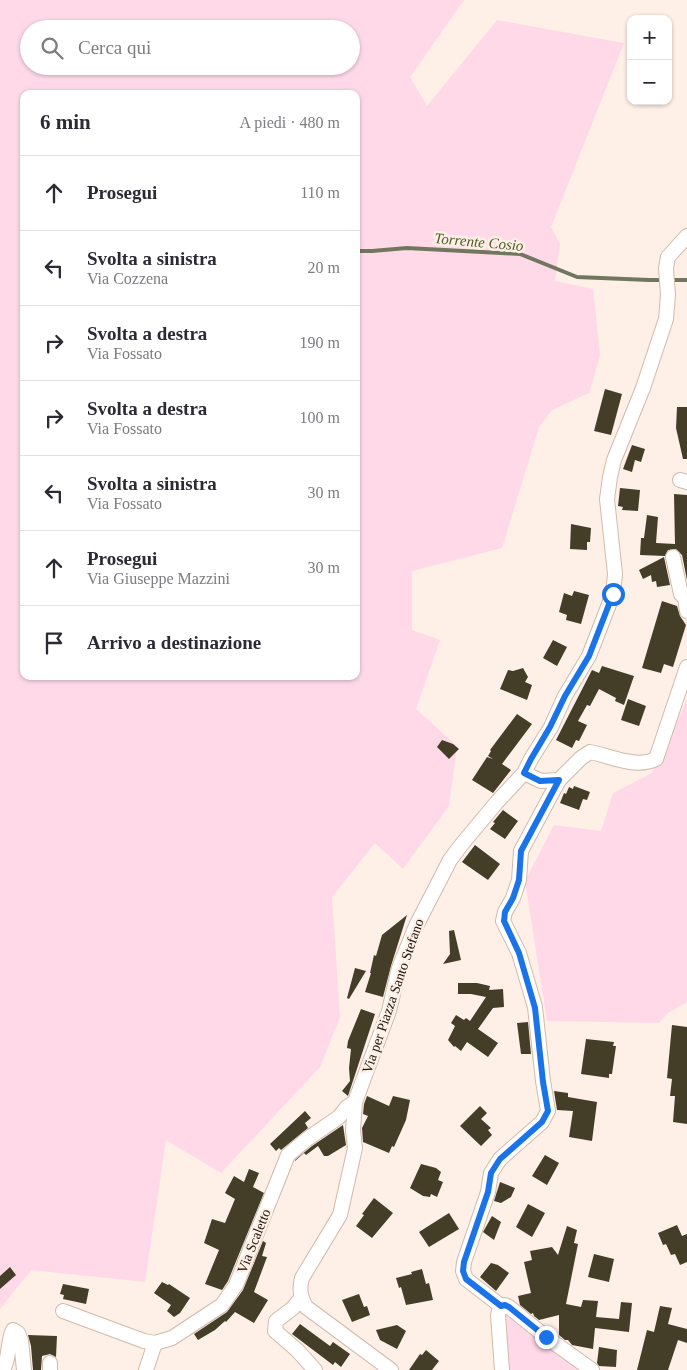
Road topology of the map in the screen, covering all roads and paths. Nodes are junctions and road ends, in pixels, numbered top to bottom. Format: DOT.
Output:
graph roads {
  1 [pos="687,236"];
  2 [pos="673,557"];
  3 [pos="686,602"];
  4 [pos="687,667"];
  5 [pos="524,773"];
  6 [pos="559,780"];
  7 [pos="355,1102"];
  8 [pos="301,1298"];
  9 [pos="501,1306"];
  10 [pos="63,1311"];
  11 [pos="155,1343"];
  12 [pos="3,1370"];
  13 [pos="24,1370"];
  14 [pos="146,1370"];
  15 [pos="315,1370"];
  16 [pos="391,1370"];
  17 [pos="502,1370"];
  18 [pos="592,1370"];
  1 -- 5 [label="street, Via per Piazza Santo Stefano"];
  2 -- 3 [label="street"];
  4 -- 6 [label="street"];
  5 -- 6 [label="street"];
  5 -- 7 [label="street, Via per Piazza Santo Stefano"];
  6 -- 9 [label="street"];
  7 -- 8 [label="street"];
  7 -- 11 [label="street, Via Scaletto"];
  8 -- 15 [label="street"];
  8 -- 16 [label="street"];
  9 -- 17 [label="street"];
  9 -- 18 [label="street"];
  10 -- 11 [label="street"];
  11 -- 14 [label="street"];
  12 -- 13 [label="street"];
}
